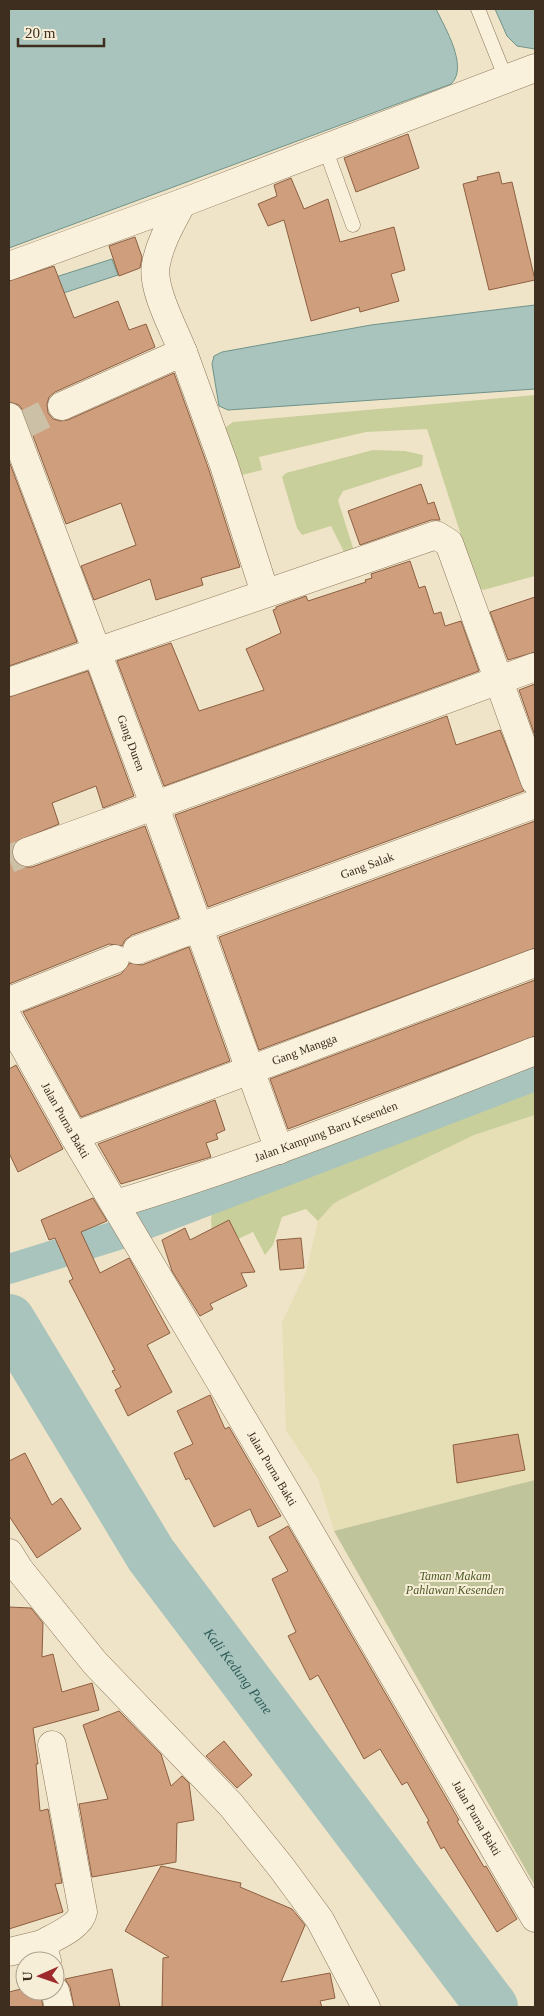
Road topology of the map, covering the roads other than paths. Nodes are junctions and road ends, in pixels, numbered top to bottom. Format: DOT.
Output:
graph roads {
  1 [pos="478,9"];
  2 [pos="535,68"];
  3 [pos="506,79"];
  4 [pos="325,148"];
  5 [pos="182,203"];
  6 [pos="353,225"];
  7 [pos="9,266"];
  8 [pos="183,352"];
  9 [pos="62,406"];
  10 [pos="13,426"];
  11 [pos="265,593"];
  12 [pos="98,652"];
  13 [pos="535,667"];
  14 [pos="499,680"];
  15 [pos="9,682"];
  16 [pos="535,781"];
  17 [pos="154,804"];
  18 [pos="535,804"];
  19 [pos="27,852"];
  20 [pos="199,926"];
  21 [pos="535,963"];
  22 [pos="9,1001"];
  23 [pos="9,1020"];
  24 [pos="535,1051"];
  25 [pos="250,1070"];
  26 [pos="74,1136"];
  27 [pos="279,1150"];
  28 [pos="116,1204"];
  29 [pos="9,1553"];
  30 [pos="52,1745"];
  31 [pos="535,1918"];
  32 [pos="46,1951"];
  33 [pos="366,2007"];
  1 -- 3 [label="lane"];
  2 -- 3 [label="street"];
  3 -- 4 [label="street"];
  4 -- 5 [label="street"];
  4 -- 6 [label="lane"];
  5 -- 7 [label="street"];
  5 -- 8 [label="street"];
  8 -- 9 [label="street"];
  8 -- 11 [label="street"];
  10 -- 12 [label="street, Gang Duren"];
  11 -- 12 [label="street"];
  11 -- 14 [label="street"];
  12 -- 15 [label="street"];
  12 -- 17 [label="street, Gang Duren"];
  13 -- 14 [label="street"];
  14 -- 16 [label="street"];
  14 -- 17 [label="street"];
  17 -- 19 [label="street"];
  17 -- 20 [label="street, Gang Duren"];
  18 -- 20 [label="street, Gang Salak"];
  20 -- 22 [label="street, Gang Salak"];
  20 -- 25 [label="street, Gang Duren"];
  21 -- 25 [label="street, Gang Mangga"];
  23 -- 26 [label="street, Jalan Purna Bakti"];
  24 -- 27 [label="street, Jalan Kampung Baru Kesenden"];
  25 -- 26 [label="street, Gang Mangga"];
  25 -- 27 [label="street, Gang Duren"];
  26 -- 28 [label="street, Jalan Purna Bakti"];
  27 -- 28 [label="street, Jalan Kampung Baru Kesenden"];
  28 -- 31 [label="street, Jalan Purna Bakti"];
  29 -- 33 [label="street"];
  30 -- 32 [label="street"];
}
